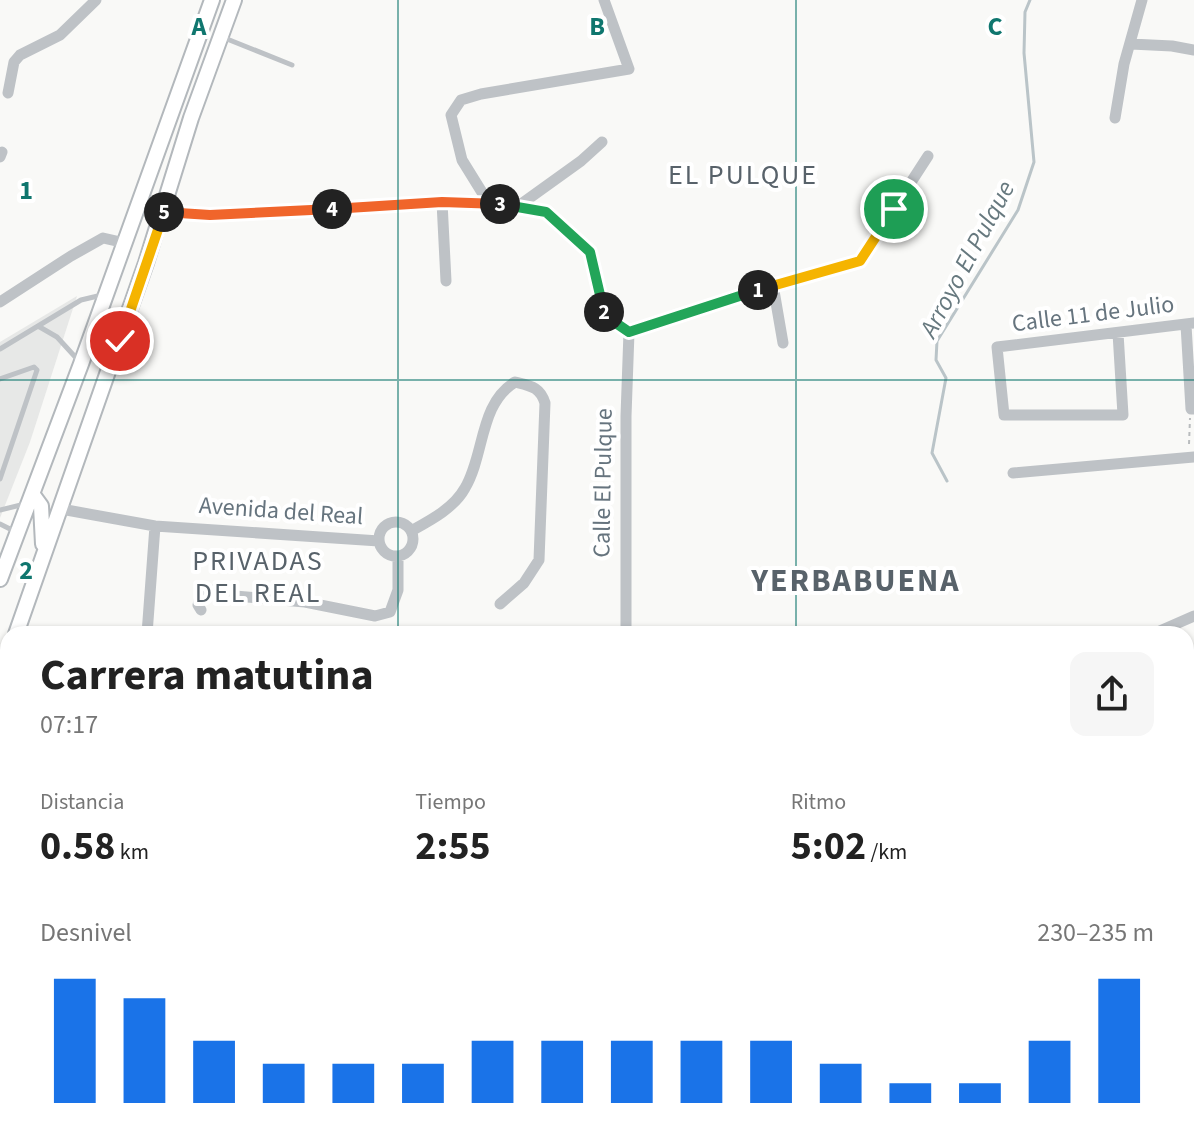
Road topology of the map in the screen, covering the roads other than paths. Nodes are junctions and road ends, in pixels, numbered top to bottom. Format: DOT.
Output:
graph roads {
  1 [pos="96,0"];
  2 [pos="212,0"];
  3 [pos="234,0"];
  4 [pos="604,0"];
  5 [pos="1142,0"];
  6 [pos="221,37"];
  7 [pos="1131,44"];
  8 [pos="1194,50"];
  9 [pos="292,65"];
  10 [pos="8,93"];
  11 [pos="1115,118"];
  12 [pos="602,142"];
  13 [pos="928,156"];
  14 [pos="442,202"];
  15 [pos="488,202"];
  16 [pos="517,207"];
  17 [pos="163,212"];
  18 [pos="125,243"];
  19 [pos="446,281"];
  20 [pos="773,285"];
  21 [pos="107,293"];
  22 [pos="0,302"];
  23 [pos="1190,324"];
  24 [pos="38,326"];
  25 [pos="629,332"];
  26 [pos="1118,333"];
  27 [pos="783,343"];
  28 [pos="0,349"];
  29 [pos="81,364"];
  30 [pos="0,379"];
  31 [pos="1192,409"];
  32 [pos="10,450"];
  33 [pos="0,453"];
  34 [pos="1191,458"];
  35 [pos="1013,473"];
  36 [pos="0,477"];
  37 [pos="31,499"];
  38 [pos="61,509"];
  39 [pos="0,510"];
  40 [pos="0,524"];
  41 [pos="155,526"];
  42 [pos="411,531"];
  43 [pos="18,534"];
  44 [pos="379,541"];
  45 [pos="398,556"];
  46 [pos="42,560"];
  47 [pos="0,579"];
  48 [pos="500,604"];
  49 [pos="201,610"];
  50 [pos="1194,616"];
  51 [pos="19,626"];
  52 [pos="148,626"];
  53 [pos="626,626"];
  54 [pos="1171,626"];
  1 -- 10 [label="street"];
  2 -- 18 [label="main road"];
  3 -- 6 [label="main road"];
  4 -- 15 [label="street"];
  5 -- 7 [label="street"];
  6 -- 9 [label="lane"];
  6 -- 17 [label="main road"];
  7 -- 8 [label="street"];
  7 -- 11 [label="street"];
  12 -- 16 [label="street"];
  13 -- 20 [label="street"];
  14 -- 15 [label="street"];
  14 -- 17 [label="street"];
  14 -- 19 [label="street"];
  15 -- 16 [label="street"];
  16 -- 25 [label="street"];
  17 -- 38 [label="main road"];
  18 -- 21 [label="main road"];
  18 -- 22 [label="street"];
  20 -- 25 [label="street"];
  20 -- 27 [label="street"];
  21 -- 24 [label="lane"];
  21 -- 29 [label="main road"];
  23 -- 26 [label="street, Calle 11 de Julio"];
  23 -- 31 [label="street"];
  24 -- 28 [label="lane"];
  24 -- 29 [label="lane"];
  25 -- 53 [label="street, Calle El Pulque"];
  26 -- 26 [label="street, Calle 11 de Julio"];
  29 -- 37 [label="main road"];
  30 -- 32 [label="lane"];
  32 -- 33 [label="lane"];
  32 -- 36 [label="lane"];
  34 -- 35 [label="street"];
  37 -- 39 [label="lane"];
  37 -- 43 [label="main road"];
  37 -- 46 [label="main road"];
  38 -- 41 [label="street, Avenida del Real"];
  38 -- 46 [label="main road"];
  40 -- 43 [label="lane"];
  41 -- 44 [label="street, Avenida del Real"];
  41 -- 52 [label="street"];
  42 -- 44 [label="street"];
  42 -- 45 [label="street"];
  42 -- 48 [label="street"];
  43 -- 47 [label="main road"];
  44 -- 45 [label="street"];
  45 -- 49 [label="street"];
  46 -- 51 [label="main road"];
  50 -- 54 [label="street"];
}
